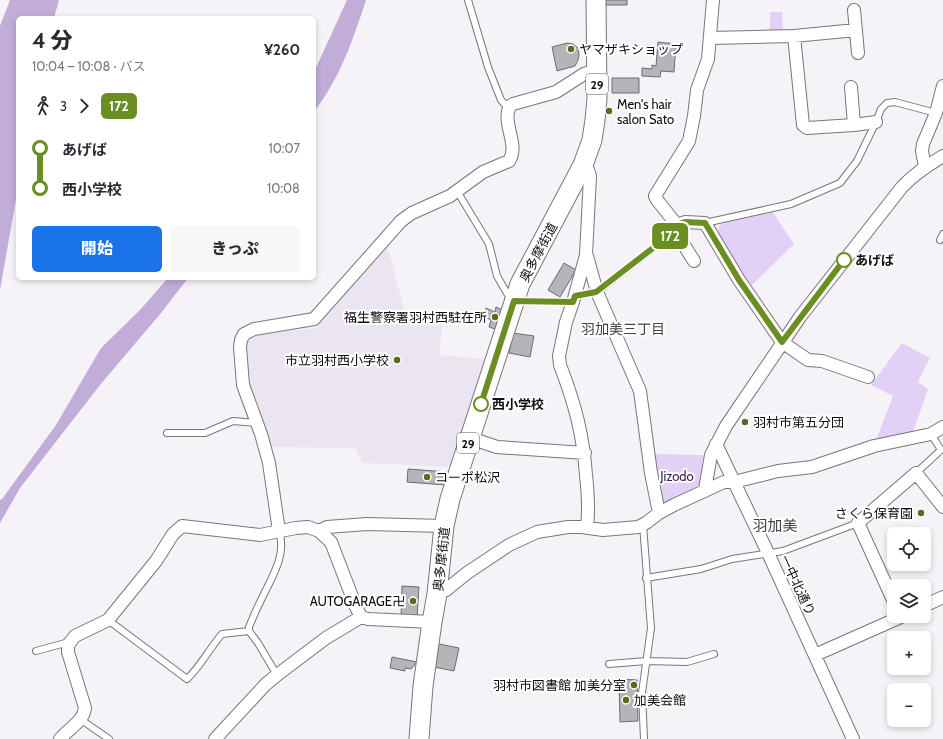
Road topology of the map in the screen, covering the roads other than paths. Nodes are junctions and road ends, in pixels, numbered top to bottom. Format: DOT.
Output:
graph roads {
  1 [pos="468,0"];
  2 [pos="596,0"];
  3 [pos="713,0"];
  4 [pos="854,10"];
  5 [pos="856,30"];
  6 [pos="794,36"];
  7 [pos="711,38"];
  8 [pos="858,53"];
  9 [pos="597,70"];
  10 [pos="943,86"];
  11 [pos="851,87"];
  12 [pos="509,109"];
  13 [pos="939,115"];
  14 [pos="876,122"];
  15 [pos="854,125"];
  16 [pos="943,156"];
  17 [pos="583,165"];
  18 [pos="925,167"];
  19 [pos="457,191"];
  20 [pos="705,223"];
  21 [pos="676,228"];
  22 [pos="586,255"];
  23 [pos="694,261"];
  24 [pos="596,292"];
  25 [pos="574,299"];
  26 [pos="514,301"];
  27 [pos="782,342"];
  28 [pos="868,377"];
  29 [pos="257,423"];
  30 [pos="943,427"];
  31 [pos="167,433"];
  32 [pos="931,434"];
  33 [pos="470,438"];
  34 [pos="716,444"];
  35 [pos="585,453"];
  36 [pos="916,473"];
  37 [pos="734,482"];
  38 [pos="705,489"];
  39 [pos="943,507"];
  40 [pos="660,513"];
  41 [pos="858,523"];
  42 [pos="643,525"];
  43 [pos="444,526"];
  44 [pos="587,527"];
  45 [pos="279,531"];
  46 [pos="319,531"];
  47 [pos="768,553"];
  48 [pos="646,578"];
  49 [pos="887,587"];
  50 [pos="437,594"];
  51 [pos="943,597"];
  52 [pos="931,603"];
  53 [pos="361,617"];
  54 [pos="108,620"];
  55 [pos="432,622"];
  56 [pos="887,622"];
  57 [pos="249,631"];
  58 [pos="70,642"];
  59 [pos="36,651"];
  60 [pos="714,654"];
  61 [pos="815,655"];
  62 [pos="646,661"];
  63 [pos="609,664"];
  64 [pos="277,675"];
  65 [pos="80,719"];
  66 [pos="60,739"];
  67 [pos="109,739"];
  68 [pos="215,739"];
  69 [pos="419,739"];
  70 [pos="644,739"];
  71 [pos="853,739"];
  1 -- 12 [label="lane"];
  2 -- 9 [label="main road, 奥多摩街道 / 29"];
  3 -- 7 [label="street"];
  4 -- 5 [label="street"];
  5 -- 6 [label="street"];
  5 -- 8 [label="street"];
  6 -- 7 [label="street"];
  6 -- 15 [label="street"];
  7 -- 21 [label="street"];
  9 -- 12 [label="street"];
  9 -- 17 [label="main road, 奥多摩街道 / 29"];
  10 -- 13 [label="street"];
  11 -- 15 [label="street"];
  12 -- 19 [label="street"];
  13 -- 14 [label="lane"];
  13 -- 18 [label="street"];
  14 -- 15 [label="street"];
  14 -- 20 [label="lane"];
  16 -- 18 [label="street"];
  17 -- 22 [label="street"];
  17 -- 26 [label="main road, 奥多摩街道 / 29"];
  18 -- 27 [label="street"];
  19 -- 26 [label="lane"];
  19 -- 29 [label="street"];
  20 -- 21 [label="street"];
  20 -- 27 [label="street"];
  21 -- 23 [label="street"];
  21 -- 24 [label="lane"];
  22 -- 24 [label="street"];
  22 -- 25 [label="street"];
  24 -- 25 [label="lane"];
  24 -- 40 [label="street"];
  25 -- 26 [label="lane"];
  25 -- 35 [label="street"];
  26 -- 33 [label="main road, 奥多摩街道 / 29"];
  27 -- 28 [label="street"];
  27 -- 34 [label="street"];
  29 -- 31 [label="lane"];
  29 -- 45 [label="street"];
  30 -- 32 [label="street"];
  32 -- 36 [label="lane"];
  32 -- 37 [label="street"];
  33 -- 35 [label="street"];
  33 -- 43 [label="main road, 奥多摩街道 / 29"];
  34 -- 37 [label="street, 一中北通り"];
  34 -- 38 [label="street"];
  35 -- 44 [label="street"];
  36 -- 39 [label="street"];
  36 -- 41 [label="street"];
  37 -- 38 [label="street"];
  37 -- 47 [label="street, 一中北通り"];
  38 -- 40 [label="street"];
  40 -- 42 [label="street"];
  41 -- 47 [label="lane"];
  41 -- 49 [label="street"];
  42 -- 44 [label="street"];
  42 -- 48 [label="lane"];
  43 -- 46 [label="street"];
  43 -- 50 [label="main road, 奥多摩街道 / 29"];
  44 -- 50 [label="street"];
  45 -- 46 [label="street"];
  45 -- 54 [label="street"];
  45 -- 57 [label="lane"];
  46 -- 53 [label="street"];
  47 -- 48 [label="lane"];
  47 -- 61 [label="street, 一中北通り"];
  48 -- 62 [label="lane"];
  50 -- 55 [label="main road, 奥多摩街道 / 29"];
  51 -- 52 [label="street"];
  53 -- 55 [label="street"];
  53 -- 64 [label="street"];
  54 -- 57 [label="lane"];
  54 -- 58 [label="street"];
  55 -- 69 [label="main road, 奥多摩街道 / 29"];
  56 -- 61 [label="street"];
  57 -- 64 [label="lane"];
  58 -- 59 [label="lane"];
  58 -- 65 [label="street"];
  60 -- 62 [label="lane"];
  61 -- 71 [label="street, 一中北通り"];
  62 -- 63 [label="lane"];
  62 -- 70 [label="lane"];
  64 -- 68 [label="street"];
  65 -- 66 [label="street"];
  65 -- 67 [label="lane"];
}
